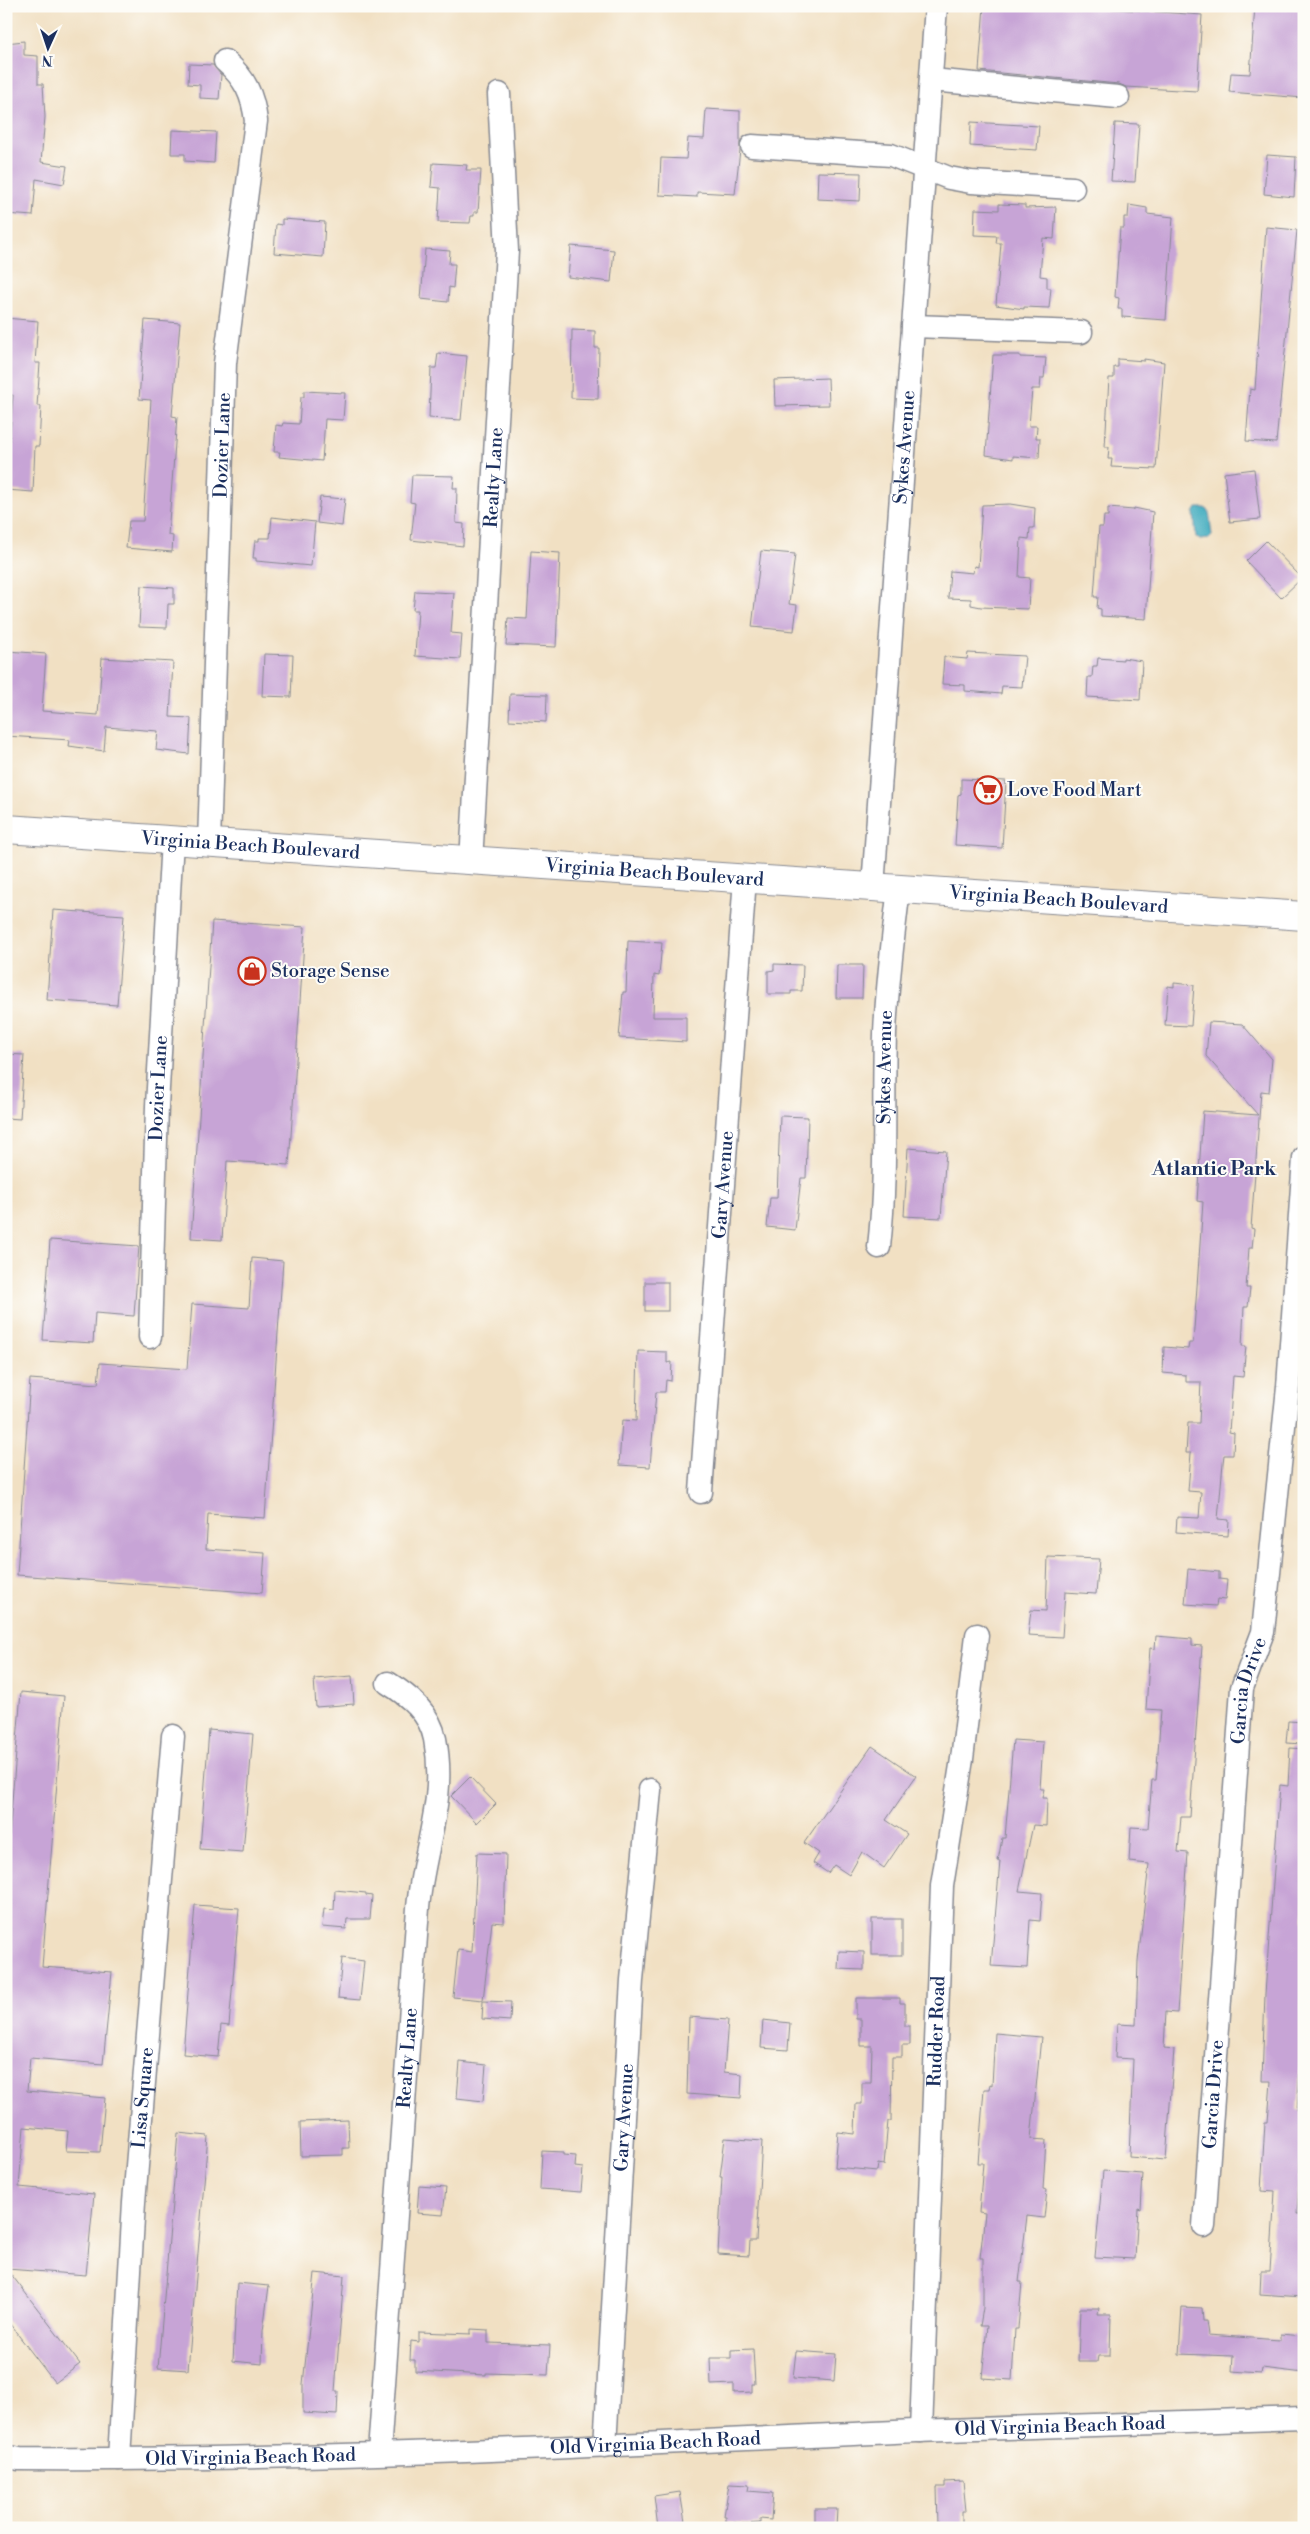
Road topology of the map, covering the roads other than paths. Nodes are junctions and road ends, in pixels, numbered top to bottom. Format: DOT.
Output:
graph roads {
  1 [pos="936,6"];
  2 [pos="225,61"];
  3 [pos="932,80"];
  4 [pos="499,94"];
  5 [pos="1118,97"];
  6 [pos="752,146"];
  7 [pos="926,170"];
  8 [pos="1073,188"];
  9 [pos="913,326"];
  10 [pos="1081,332"];
  11 [pos="6,829"];
  12 [pos="172,840"];
  13 [pos="209,843"];
  14 [pos="471,861"];
  15 [pos="745,878"];
  16 [pos="886,888"];
  17 [pos="1304,916"];
  18 [pos="1304,1158"];
  19 [pos="879,1247"];
  20 [pos="150,1337"];
  21 [pos="1296,1388"];
  22 [pos="701,1492"];
  23 [pos="977,1635"];
  24 [pos="388,1683"];
  25 [pos="173,1736"];
  26 [pos="650,1790"];
  27 [pos="1204,2226"];
  28 [pos="1304,2418"];
  29 [pos="921,2431"];
  30 [pos="605,2446"];
  31 [pos="379,2453"];
  32 [pos="6,2456"];
  33 [pos="119,2459"];
  1 -- 3 [label="street, Sykes Avenue"];
  2 -- 13 [label="street, Dozier Lane"];
  3 -- 5 [label="street"];
  3 -- 7 [label="street, Sykes Avenue"];
  4 -- 14 [label="street, Realty Lane"];
  6 -- 7 [label="street"];
  7 -- 8 [label="street"];
  7 -- 9 [label="street, Sykes Avenue"];
  9 -- 10 [label="street"];
  9 -- 16 [label="street, Sykes Avenue"];
  11 -- 12 [label="main road, Virginia Beach Boulevard"];
  12 -- 13 [label="main road, Virginia Beach Boulevard"];
  12 -- 20 [label="street, Dozier Lane"];
  13 -- 14 [label="main road, Virginia Beach Boulevard"];
  14 -- 15 [label="main road, Virginia Beach Boulevard"];
  15 -- 16 [label="main road, Virginia Beach Boulevard"];
  15 -- 22 [label="street, Gary Avenue"];
  16 -- 17 [label="main road, Virginia Beach Boulevard"];
  16 -- 19 [label="street, Sykes Avenue"];
  18 -- 21 [label="street, Garcia Drive"];
  21 -- 27 [label="street, Garcia Drive"];
  23 -- 29 [label="street, Rudder Road"];
  24 -- 31 [label="street, Realty Lane"];
  25 -- 33 [label="street, Lisa Square"];
  26 -- 30 [label="street, Gary Avenue"];
  28 -- 29 [label="street, Old Virginia Beach Road"];
  29 -- 30 [label="street, Old Virginia Beach Road"];
  30 -- 31 [label="street, Old Virginia Beach Road"];
  31 -- 33 [label="street, Old Virginia Beach Road"];
  32 -- 33 [label="street, Old Virginia Beach Road"];
}
